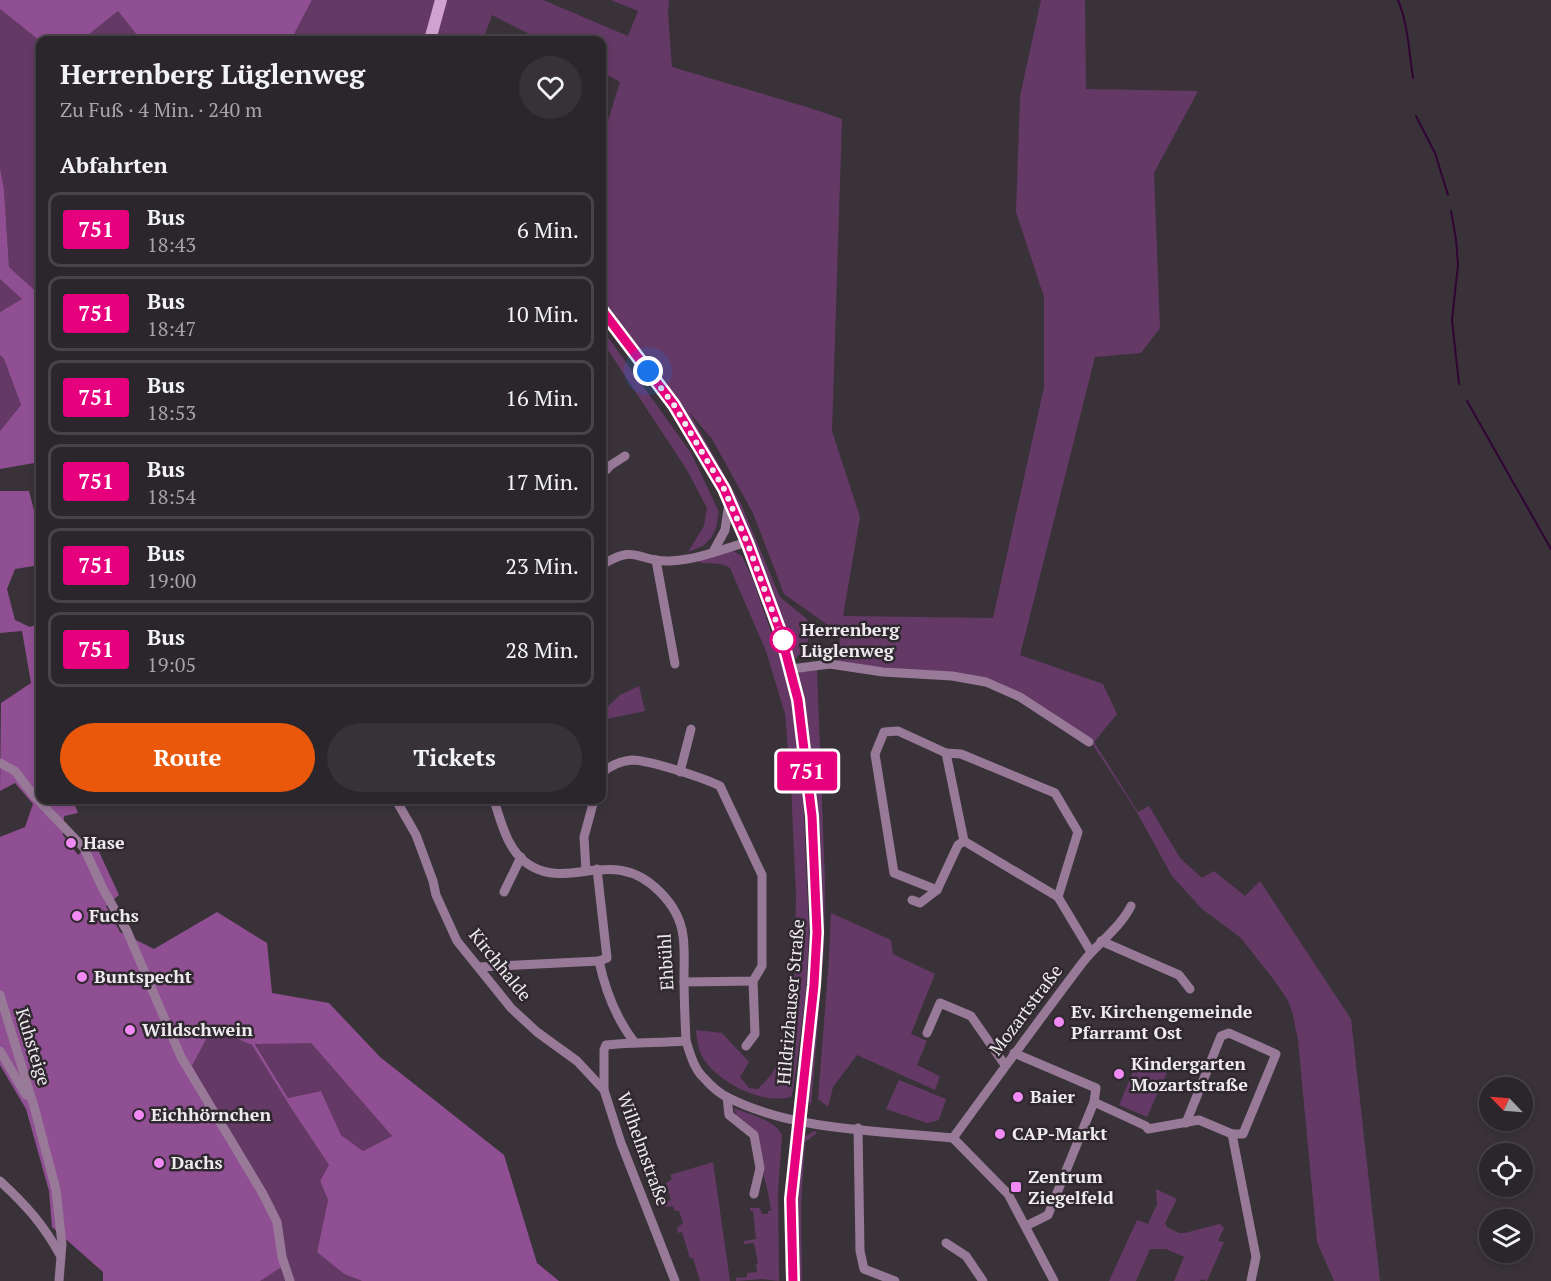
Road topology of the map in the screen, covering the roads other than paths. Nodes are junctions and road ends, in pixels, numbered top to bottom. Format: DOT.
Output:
graph roads {
  1 [pos="441,0"];
  2 [pos="431,36"];
  3 [pos="606,315"];
  4 [pos="625,456"];
  5 [pos="606,470"];
  6 [pos="729,501"];
  7 [pos="747,542"];
  8 [pos="713,552"];
  9 [pos="606,559"];
  10 [pos="656,560"];
  11 [pos="675,664"];
  12 [pos="791,669"];
  13 [pos="691,729"];
  14 [pos="1089,742"];
  15 [pos="946,753"];
  16 [pos="0,763"];
  17 [pos="606,769"];
  18 [pos="680,772"];
  19 [pos="36,798"];
  20 [pos="42,804"];
  21 [pos="398,804"];
  22 [pos="495,804"];
  23 [pos="593,804"];
  24 [pos="964,841"];
  25 [pos="521,857"];
  26 [pos="597,869"];
  27 [pos="586,870"];
  28 [pos="937,890"];
  29 [pos="504,892"];
  30 [pos="1058,897"];
  31 [pos="912,900"];
  32 [pos="1131,906"];
  33 [pos="1101,941"];
  34 [pos="1091,952"];
  35 [pos="599,961"];
  36 [pos="479,967"];
  37 [pos="753,981"];
  38 [pos="684,982"];
  39 [pos="1190,989"];
  40 [pos="0,995"];
  41 [pos="927,1033"];
  42 [pos="686,1041"];
  43 [pos="631,1043"];
  44 [pos="746,1046"];
  45 [pos="0,1051"];
  46 [pos="1014,1053"];
  47 [pos="1005,1065"];
  48 [pos="604,1090"];
  49 [pos="727,1097"];
  50 [pos="1094,1102"];
  51 [pos="35,1110"];
  52 [pos="798,1120"];
  53 [pos="1186,1123"];
  54 [pos="858,1128"];
  55 [pos="1232,1134"];
  56 [pos="953,1138"];
  57 [pos="0,1181"];
  58 [pos="754,1194"];
  59 [pos="1026,1226"];
  60 [pos="946,1243"];
  61 [pos="61,1256"];
  62 [pos="59,1281"];
  63 [pos="290,1281"];
  64 [pos="675,1281"];
  65 [pos="793,1281"];
  66 [pos="895,1281"];
  67 [pos="983,1281"];
  68 [pos="1054,1281"];
  69 [pos="1251,1281"];
  1 -- 2 [label="main road"];
  3 -- 6 [label="main road, Hildrizhauser Straße"];
  4 -- 5 [label="street"];
  6 -- 7 [label="main road, Hildrizhauser Straße"];
  6 -- 8 [label="street"];
  7 -- 8 [label="street"];
  7 -- 12 [label="main road, Hildrizhauser Straße"];
  8 -- 10 [label="street"];
  9 -- 10 [label="street"];
  10 -- 11 [label="street"];
  12 -- 14 [label="street"];
  12 -- 52 [label="main road, Hildrizhauser Straße"];
  13 -- 18 [label="street"];
  15 -- 24 [label="street"];
  15 -- 28 [label="street"];
  15 -- 30 [label="street"];
  16 -- 19 [label="street"];
  17 -- 18 [label="street"];
  18 -- 37 [label="street"];
  20 -- 63 [label="street"];
  21 -- 36 [label="street, Kirchhalde"];
  22 -- 25 [label="street, Ehbühl"];
  23 -- 27 [label="street"];
  24 -- 28 [label="street"];
  24 -- 30 [label="street"];
  25 -- 27 [label="street, Ehbühl"];
  25 -- 29 [label="street"];
  26 -- 27 [label="street, Ehbühl"];
  26 -- 35 [label="street"];
  26 -- 38 [label="street, Ehbühl"];
  28 -- 31 [label="street"];
  30 -- 34 [label="street"];
  32 -- 33 [label="street, Mozartstraße"];
  33 -- 34 [label="street, Mozartstraße"];
  33 -- 39 [label="street"];
  34 -- 46 [label="street, Mozartstraße"];
  35 -- 36 [label="street"];
  35 -- 43 [label="street"];
  36 -- 48 [label="street, Kirchhalde"];
  37 -- 38 [label="street"];
  37 -- 44 [label="street"];
  38 -- 42 [label="street, Ehbühl"];
  40 -- 51 [label="street, Kuhsteige"];
  41 -- 47 [label="street"];
  42 -- 43 [label="street"];
  42 -- 49 [label="street, Ehbühl"];
  43 -- 48 [label="street, Wilhelmstraße"];
  45 -- 51 [label="street"];
  46 -- 47 [label="street, Mozartstraße"];
  46 -- 50 [label="street"];
  47 -- 56 [label="street, Mozartstraße"];
  48 -- 64 [label="street, Wilhelmstraße"];
  49 -- 52 [label="street, Ehbühl"];
  49 -- 58 [label="street"];
  50 -- 53 [label="street"];
  50 -- 59 [label="street"];
  51 -- 61 [label="street"];
  52 -- 54 [label="street, Ehbühl"];
  52 -- 65 [label="main road, Hildrizhauser Straße"];
  53 -- 55 [label="street"];
  53 -- 55 [label="street"];
  54 -- 56 [label="street, Ehbühl"];
  54 -- 66 [label="street"];
  55 -- 69 [label="street"];
  56 -- 59 [label="street"];
  57 -- 61 [label="street"];
  59 -- 68 [label="street"];
  60 -- 67 [label="street"];
  61 -- 62 [label="street"];
}
